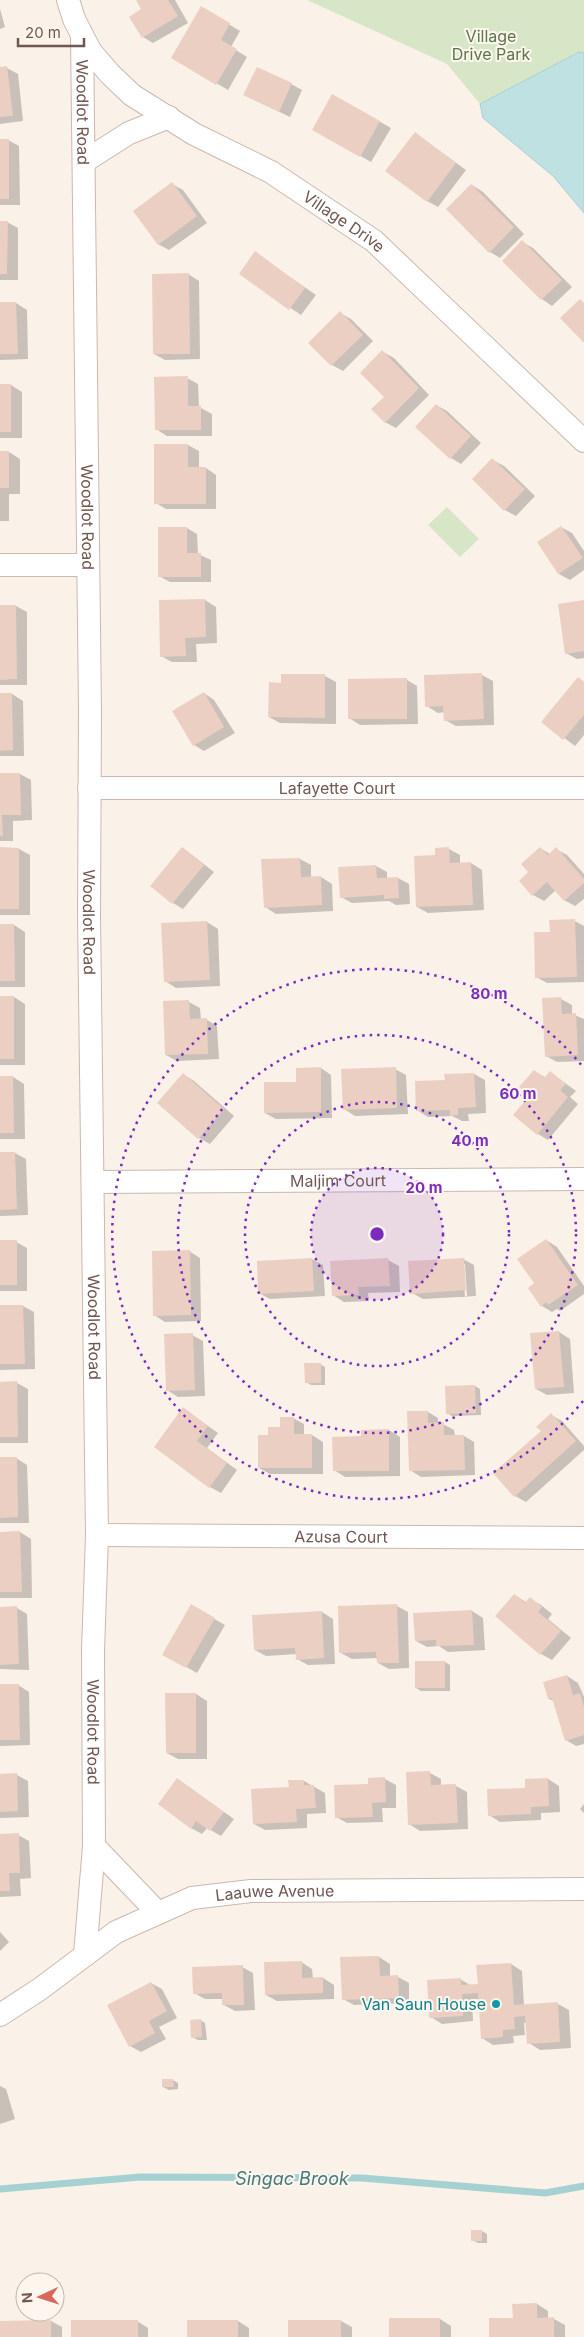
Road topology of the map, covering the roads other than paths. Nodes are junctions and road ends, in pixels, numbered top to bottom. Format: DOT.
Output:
graph roads {
  1 [pos="68,0"];
  2 [pos="82,35"];
  3 [pos="169,118"];
  4 [pos="85,161"];
  5 [pos="584,441"];
  6 [pos="0,565"];
  7 [pos="88,565"];
  8 [pos="89,788"];
  9 [pos="584,788"];
  10 [pos="584,1179"];
  11 [pos="93,1182"];
  12 [pos="97,1535"];
  13 [pos="584,1538"];
  14 [pos="94,1846"];
  15 [pos="584,1889"];
  16 [pos="158,1913"];
  17 [pos="85,1955"];
  18 [pos="0,2015"];
  1 -- 2 [label="street, Woodlot Road"];
  2 -- 3 [label="street, Village Drive"];
  2 -- 4 [label="street, Woodlot Road"];
  3 -- 4 [label="street"];
  3 -- 5 [label="street, Village Drive"];
  4 -- 7 [label="street, Woodlot Road"];
  6 -- 7 [label="street"];
  7 -- 8 [label="street, Woodlot Road"];
  8 -- 9 [label="street, Lafayette Court"];
  8 -- 11 [label="street, Woodlot Road"];
  10 -- 11 [label="street, Maljim Court"];
  11 -- 12 [label="street, Woodlot Road"];
  12 -- 13 [label="street, Azusa Court"];
  12 -- 14 [label="street, Woodlot Road"];
  14 -- 16 [label="street"];
  14 -- 17 [label="street, Woodlot Road"];
  15 -- 16 [label="street, Laauwe Avenue"];
  16 -- 17 [label="street, Laauwe Avenue"];
  17 -- 18 [label="street, Laauwe Avenue"];
}
